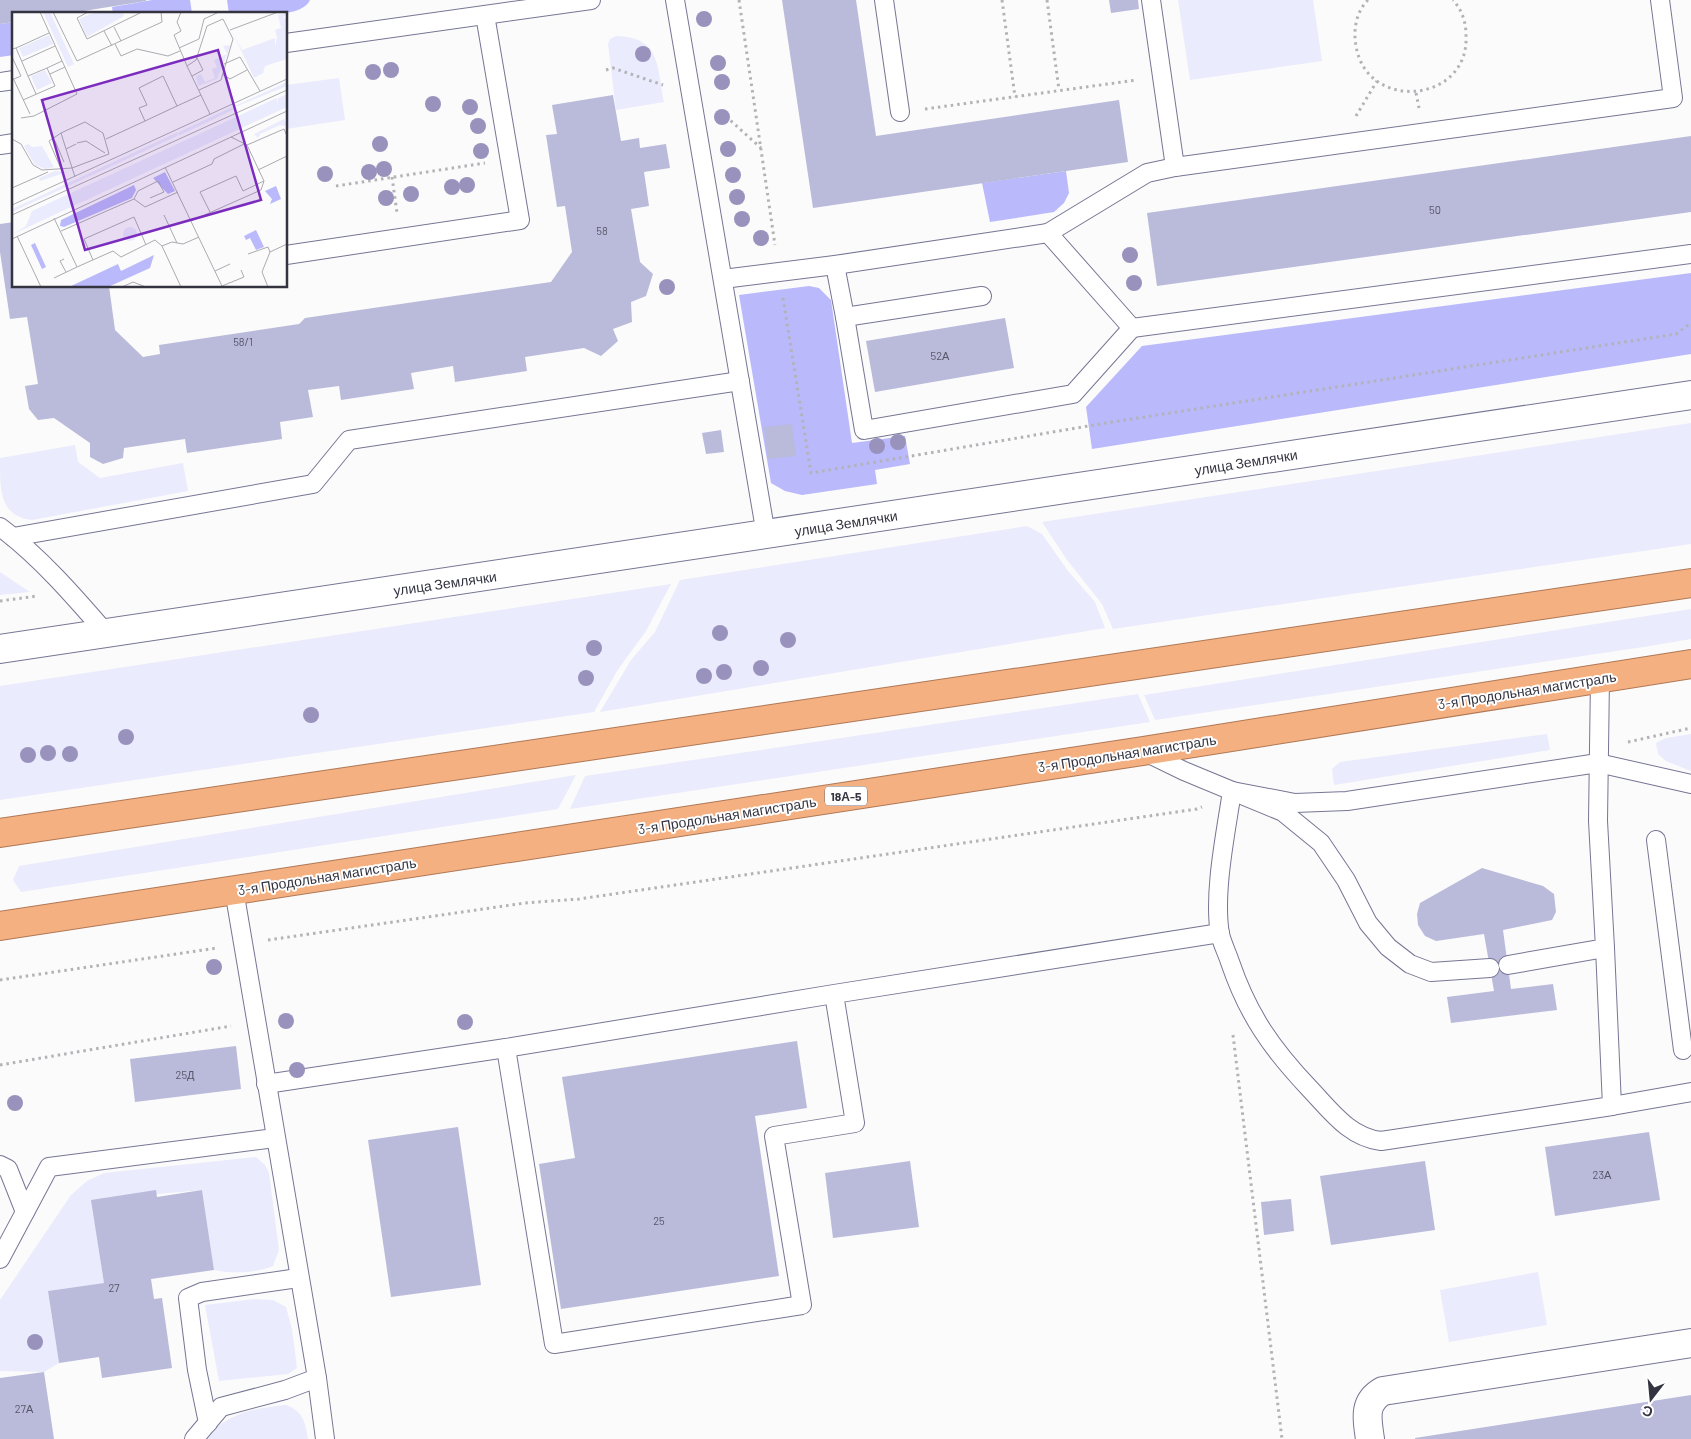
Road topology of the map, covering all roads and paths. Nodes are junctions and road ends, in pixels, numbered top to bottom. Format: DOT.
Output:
graph roads {
  1 [pos="591,0"];
  2 [pos="675,0"];
  3 [pos="884,0"];
  4 [pos="1002,0"];
  5 [pos="1046,0"];
  6 [pos="1151,0"];
  7 [pos="1368,0"];
  8 [pos="1453,0"];
  9 [pos="1660,0"];
  10 [pos="485,15"];
  11 [pos="288,42"];
  12 [pos="606,70"];
  13 [pos="1162,77"];
  14 [pos="667,86"];
  15 [pos="1059,90"];
  16 [pos="691,92"];
  17 [pos="1014,96"];
  18 [pos="900,112"];
  19 [pos="762,148"];
  20 [pos="510,159"];
  21 [pos="1175,167"];
  22 [pos="392,177"];
  23 [pos="336,186"];
  24 [pos="1048,233"];
  25 [pos="401,238"];
  26 [pos="1691,254"];
  27 [pos="288,255"];
  28 [pos="835,265"];
  29 [pos="723,279"];
  30 [pos="982,296"];
  31 [pos="845,317"];
  32 [pos="1132,328"];
  33 [pos="740,381"];
  34 [pos="1691,395"];
  35 [pos="7,532"];
  36 [pos="766,535"];
  37 [pos="1691,583"];
  38 [pos="105,632"];
  39 [pos="0,649"];
  40 [pos="1691,664"];
  41 [pos="1600,678"];
  42 [pos="1143,751"];
  43 [pos="1598,763"];
  44 [pos="1691,784"];
  45 [pos="1232,791"];
  46 [pos="0,833"];
  47 [pos="1656,840"];
  48 [pos="234,890"];
  49 [pos="0,926"];
  50 [pos="1220,933"];
  51 [pos="242,944"];
  52 [pos="1605,948"];
  53 [pos="1508,965"];
  54 [pos="1490,968"];
  55 [pos="0,980"];
  56 [pos="834,994"];
  57 [pos="1684,1003"];
  58 [pos="255,1022"];
  59 [pos="1232,1032"];
  60 [pos="506,1048"];
  61 [pos="1683,1050"];
  62 [pos="0,1065"];
  63 [pos="266,1084"];
  64 [pos="1691,1092"];
  65 [pos="1612,1106"];
  66 [pos="275,1138"];
  67 [pos="0,1165"];
  68 [pos="25,1212"];
  69 [pos="0,1259"];
  70 [pos="298,1278"];
  71 [pos="1691,1343"];
  72 [pos="316,1378"];
  73 [pos="208,1423"];
  74 [pos="194,1439"];
  75 [pos="325,1439"];
  76 [pos="1282,1439"];
  77 [pos="1370,1439"];
  1 -- 10 [label="lane"];
  2 -- 16 [label="lane"];
  3 -- 18 [label="lane"];
  4 -- 17 [label="path"];
  5 -- 15 [label="path"];
  6 -- 13 [label="lane"];
  7 -- 8 [label="path"];
  9 -- 21 [label="lane"];
  10 -- 11 [label="lane"];
  10 -- 20 [label="lane"];
  12 -- 14 [label="path"];
  13 -- 15 [label="path"];
  13 -- 21 [label="lane"];
  15 -- 17 [label="path"];
  16 -- 19 [label="path"];
  16 -- 29 [label="lane"];
  17 -- 18 [label="path"];
  20 -- 22 [label="path"];
  20 -- 25 [label="lane"];
  21 -- 24 [label="lane"];
  22 -- 23 [label="path"];
  22 -- 25 [label="path"];
  24 -- 28 [label="lane"];
  24 -- 32 [label="lane"];
  25 -- 27 [label="lane"];
  26 -- 32 [label="lane"];
  28 -- 29 [label="lane"];
  28 -- 31 [label="lane"];
  29 -- 33 [label="lane"];
  30 -- 31 [label="lane"];
  31 -- 32 [label="lane"];
  33 -- 35 [label="lane"];
  33 -- 36 [label="lane"];
  34 -- 36 [label="main road, улица Землячки"];
  35 -- 38 [label="lane"];
  36 -- 38 [label="main road, улица Землячки"];
  37 -- 46 [label="highway"];
  38 -- 39 [label="main road, улица Землячки"];
  40 -- 41 [label="highway, 3-я Продольная магистраль / 18А-5"];
  41 -- 42 [label="highway, 3-я Продольная магистраль / 18А-5"];
  41 -- 43 [label="lane"];
  42 -- 45 [label="lane"];
  42 -- 48 [label="highway, 3-я Продольная магистраль / 18А-5"];
  43 -- 44 [label="lane"];
  43 -- 45 [label="lane"];
  43 -- 52 [label="lane"];
  45 -- 50 [label="lane"];
  45 -- 51 [label="path"];
  45 -- 54 [label="lane"];
  47 -- 57 [label="lane"];
  48 -- 49 [label="highway, 3-я Продольная магистраль / 18А-5"];
  48 -- 51 [label="lane"];
  50 -- 56 [label="lane"];
  50 -- 65 [label="lane"];
  51 -- 55 [label="path"];
  51 -- 58 [label="lane"];
  52 -- 53 [label="lane"];
  52 -- 65 [label="lane"];
  56 -- 60 [label="lane"];
  56 -- 60 [label="lane"];
  57 -- 61 [label="lane"];
  58 -- 62 [label="path"];
  58 -- 63 [label="lane"];
  59 -- 76 [label="path"];
  60 -- 63 [label="lane"];
  63 -- 66 [label="lane"];
  64 -- 65 [label="lane"];
  66 -- 68 [label="lane"];
  66 -- 70 [label="lane"];
  67 -- 68 [label="lane"];
  68 -- 69 [label="lane"];
  70 -- 72 [label="lane"];
  70 -- 73 [label="lane"];
  71 -- 77 [label="main road"];
  72 -- 73 [label="lane"];
  72 -- 75 [label="lane"];
  73 -- 74 [label="lane"];
}
